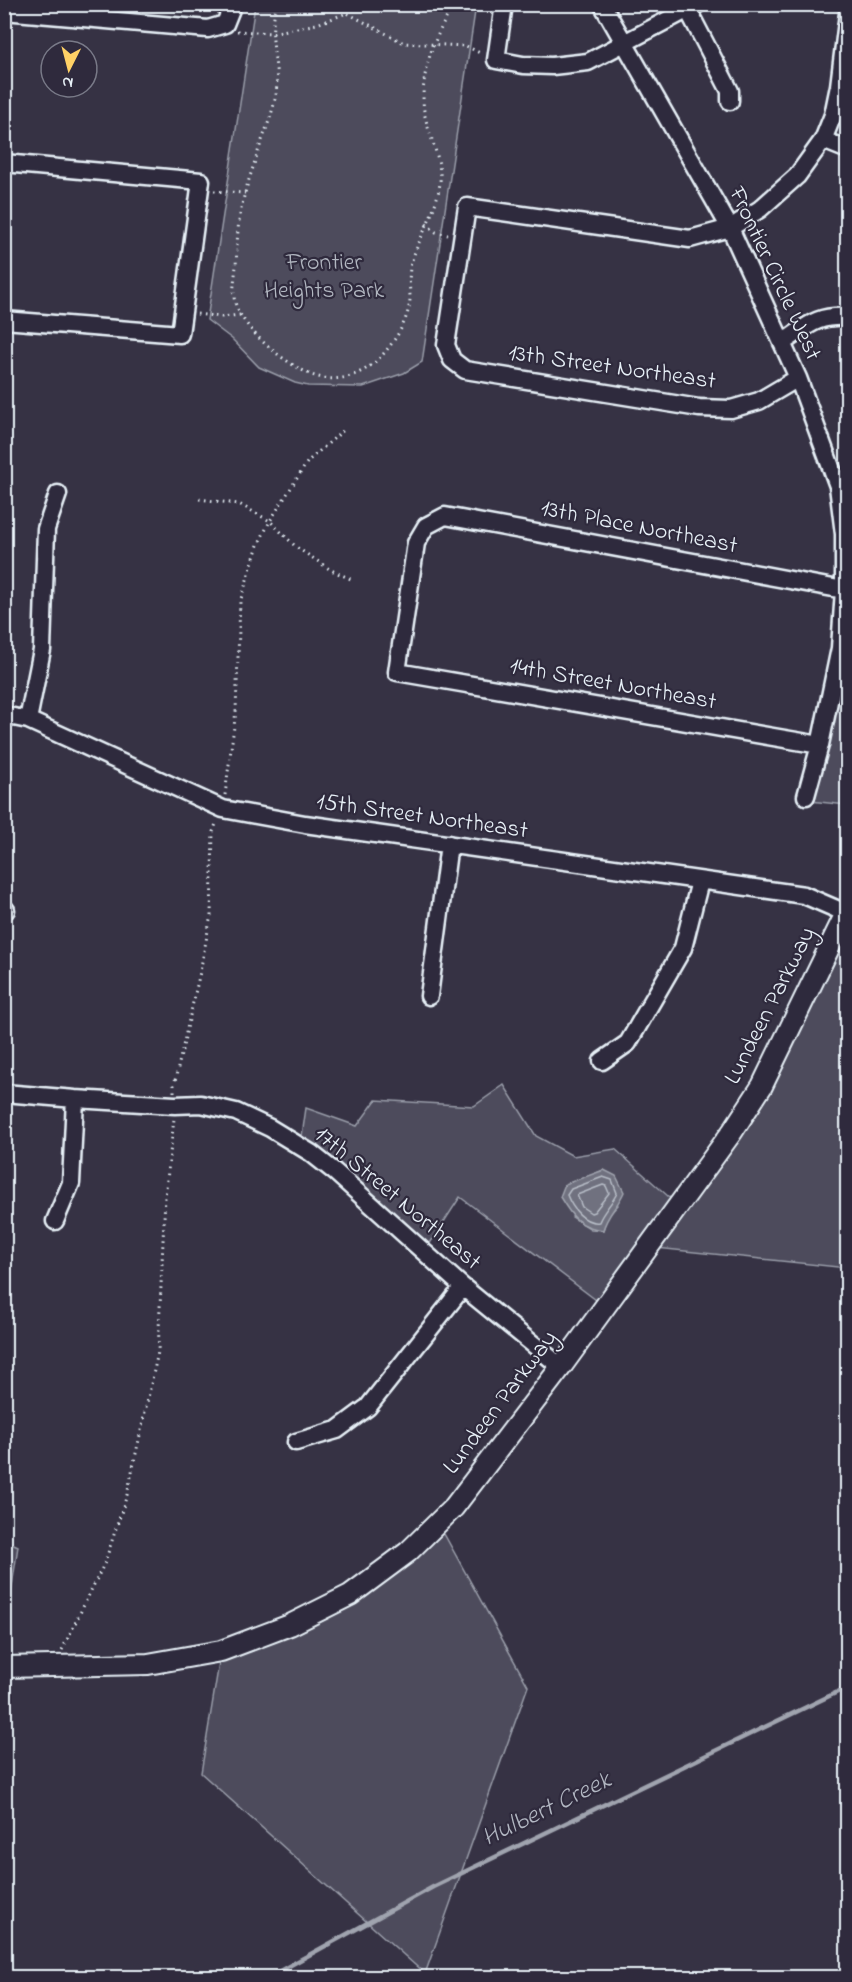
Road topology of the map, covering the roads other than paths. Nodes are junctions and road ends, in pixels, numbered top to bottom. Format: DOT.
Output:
graph roads {
  1 [pos="233,4"];
  2 [pos="504,4"];
  3 [pos="602,4"];
  4 [pos="693,7"];
  5 [pos="4,11"];
  6 [pos="848,13"];
  7 [pos="624,42"];
  8 [pos="730,101"];
  9 [pos="823,140"];
  10 [pos="848,150"];
  11 [pos="4,163"];
  12 [pos="730,228"];
  13 [pos="848,317"];
  14 [pos="4,320"];
  15 [pos="782,343"];
  16 [pos="798,378"];
  17 [pos="58,494"];
  18 [pos="844,590"];
  19 [pos="397,672"];
  20 [pos="4,715"];
  21 [pos="28,720"];
  22 [pos="820,745"];
  23 [pos="806,796"];
  24 [pos="449,844"];
  25 [pos="700,881"];
  26 [pos="847,912"];
  27 [pos="429,996"];
  28 [pos="603,1061"];
  29 [pos="4,1093"];
  30 [pos="75,1099"];
  31 [pos="55,1221"];
  32 [pos="463,1287"];
  33 [pos="561,1367"];
  34 [pos="296,1442"];
  35 [pos="4,1667"];
  1 -- 5 [label="street"];
  2 -- 7 [label="street"];
  3 -- 7 [label="street, Frontier Circle West"];
  4 -- 7 [label="street"];
  4 -- 8 [label="street"];
  6 -- 9 [label="street"];
  7 -- 12 [label="street, Frontier Circle West"];
  9 -- 10 [label="street"];
  9 -- 12 [label="street"];
  11 -- 14 [label="street"];
  12 -- 15 [label="street, Frontier Circle West"];
  12 -- 16 [label="street, 13th Street Northeast"];
  13 -- 15 [label="street"];
  15 -- 16 [label="street, Frontier Circle West"];
  16 -- 18 [label="street, Frontier Circle West"];
  17 -- 21 [label="street"];
  18 -- 19 [label="street, 13th Place Northeast"];
  18 -- 22 [label="street, Frontier Circle West"];
  19 -- 22 [label="street, 14th Street Northeast"];
  20 -- 21 [label="street, 15th Street Northeast"];
  21 -- 24 [label="street, 15th Street Northeast"];
  22 -- 23 [label="street, Frontier Circle West"];
  24 -- 25 [label="street, 15th Street Northeast"];
  24 -- 27 [label="street"];
  25 -- 26 [label="street, 15th Street Northeast"];
  25 -- 28 [label="street"];
  26 -- 33 [label="main road, Lundeen Parkway"];
  29 -- 30 [label="street, 17th Street Northeast"];
  30 -- 31 [label="street"];
  30 -- 32 [label="street, 17th Street Northeast"];
  32 -- 33 [label="street, 17th Street Northeast"];
  32 -- 34 [label="street"];
  33 -- 35 [label="main road, Lundeen Parkway"];
}
